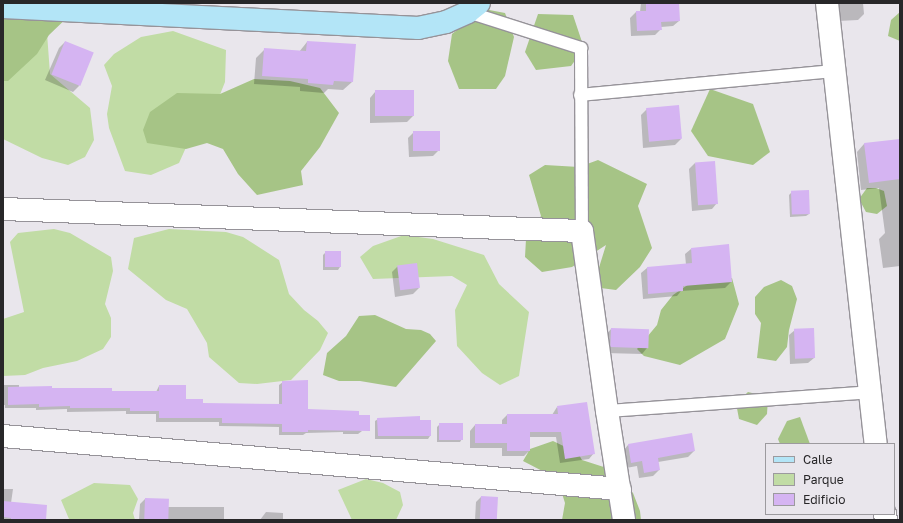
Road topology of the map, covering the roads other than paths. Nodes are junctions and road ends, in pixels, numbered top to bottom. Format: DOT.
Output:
graph roads {
  1 [pos="827,3"];
  2 [pos="3,6"];
  3 [pos="474,8"];
  4 [pos="833,71"];
  5 [pos="580,95"];
  6 [pos="3,209"];
  7 [pos="582,231"];
  8 [pos="870,392"];
  9 [pos="607,411"];
  10 [pos="3,436"];
  11 [pos="876,443"];
  12 [pos="620,489"];
  13 [pos="624,520"];
  1 -- 4 [label="street"];
  2 -- 3 [label="main road"];
  3 -- 5 [label="lane"];
  4 -- 5 [label="lane"];
  4 -- 8 [label="street"];
  5 -- 7 [label="lane"];
  6 -- 7 [label="street"];
  7 -- 9 [label="street"];
  8 -- 9 [label="lane"];
  8 -- 11 [label="street"];
  9 -- 12 [label="street"];
  10 -- 12 [label="street"];
  12 -- 13 [label="street"];
}
